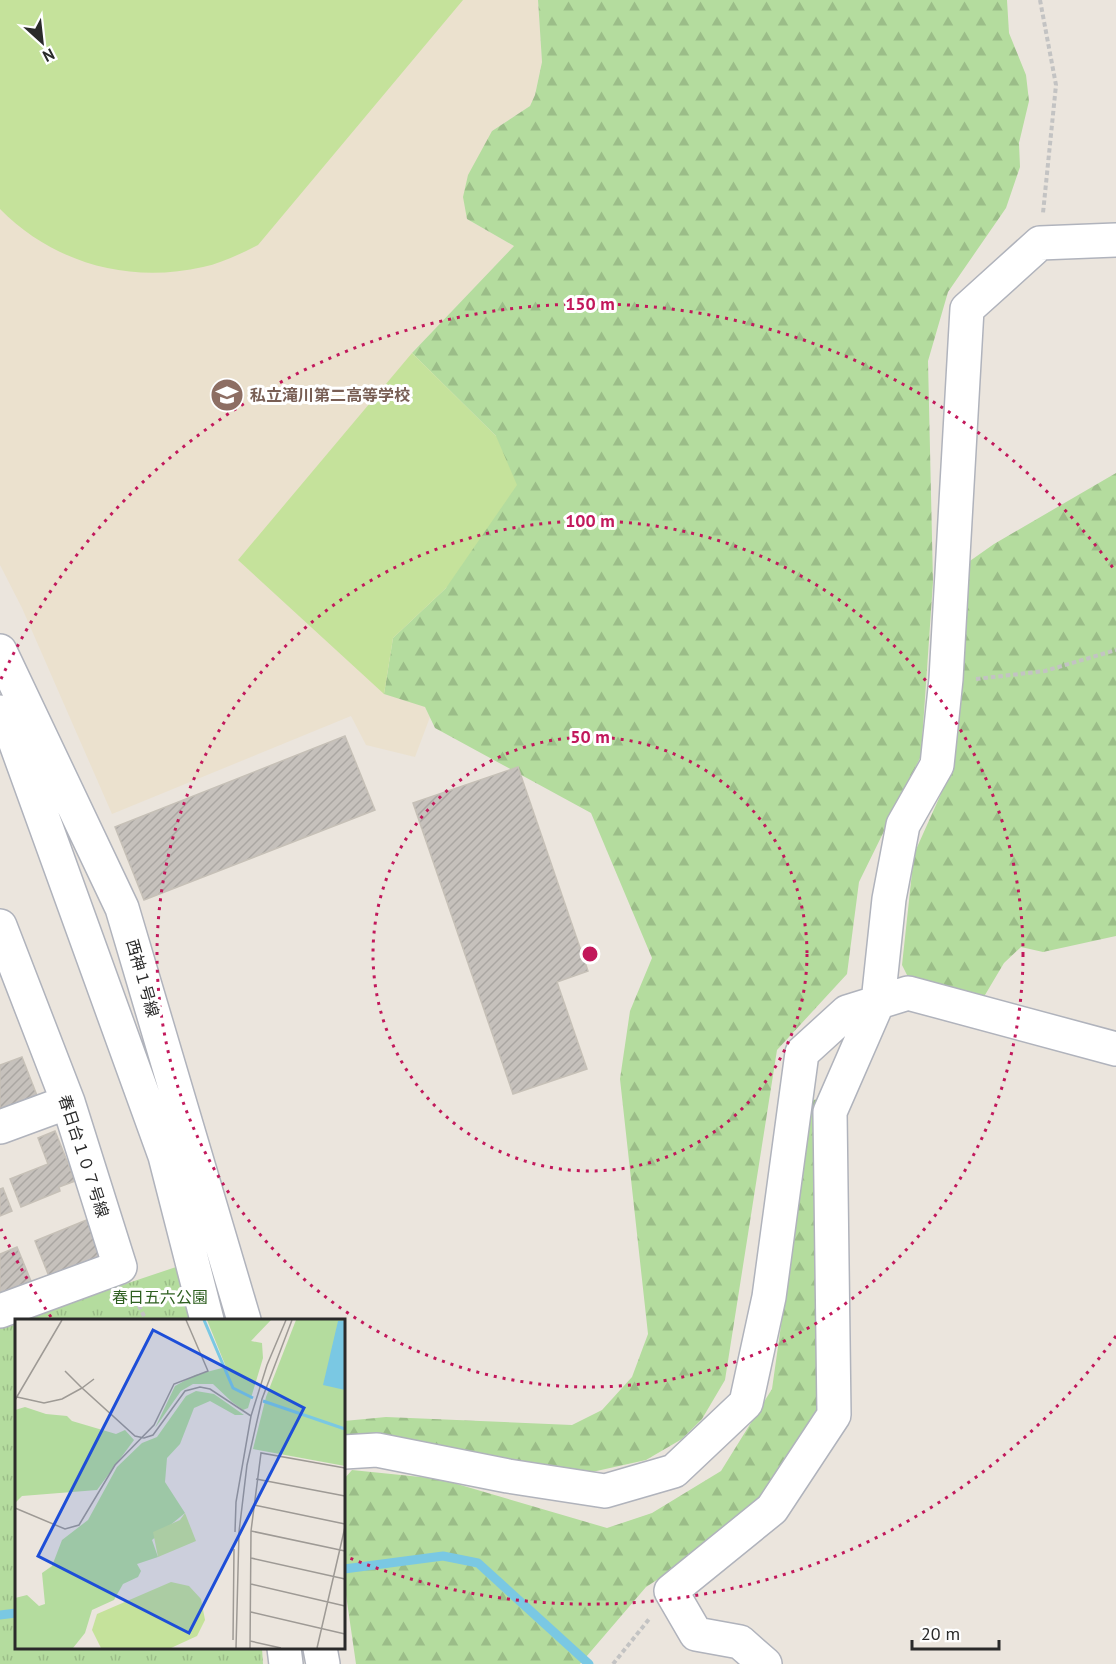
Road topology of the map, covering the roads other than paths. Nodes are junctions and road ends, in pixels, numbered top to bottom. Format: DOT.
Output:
graph roads {
  1 [pos="1116,240"];
  2 [pos="0,651"];
  3 [pos="0,712"];
  4 [pos="2,939"];
  5 [pos="878,1002"];
  6 [pos="1116,1050"];
  7 [pos="68,1102"];
  8 [pos="0,1127"];
  9 [pos="0,1311"];
  10 [pos="207,1319"];
  11 [pos="244,1319"];
  12 [pos="345,1452"];
  13 [pos="284,1649"];
  14 [pos="320,1649"];
  15 [pos="286,1664"];
  16 [pos="323,1664"];
  17 [pos="765,1664"];
  1 -- 5 [label="street"];
  2 -- 11 [label="street, 西神１号線"];
  3 -- 10 [label="street"];
  4 -- 7 [label="street, 春日台１０７号線"];
  5 -- 6 [label="street"];
  5 -- 12 [label="street"];
  5 -- 17 [label="street"];
  7 -- 8 [label="street"];
  7 -- 9 [label="street, 春日台１０７号線"];
  13 -- 15 [label="street"];
  14 -- 16 [label="street"];
}
